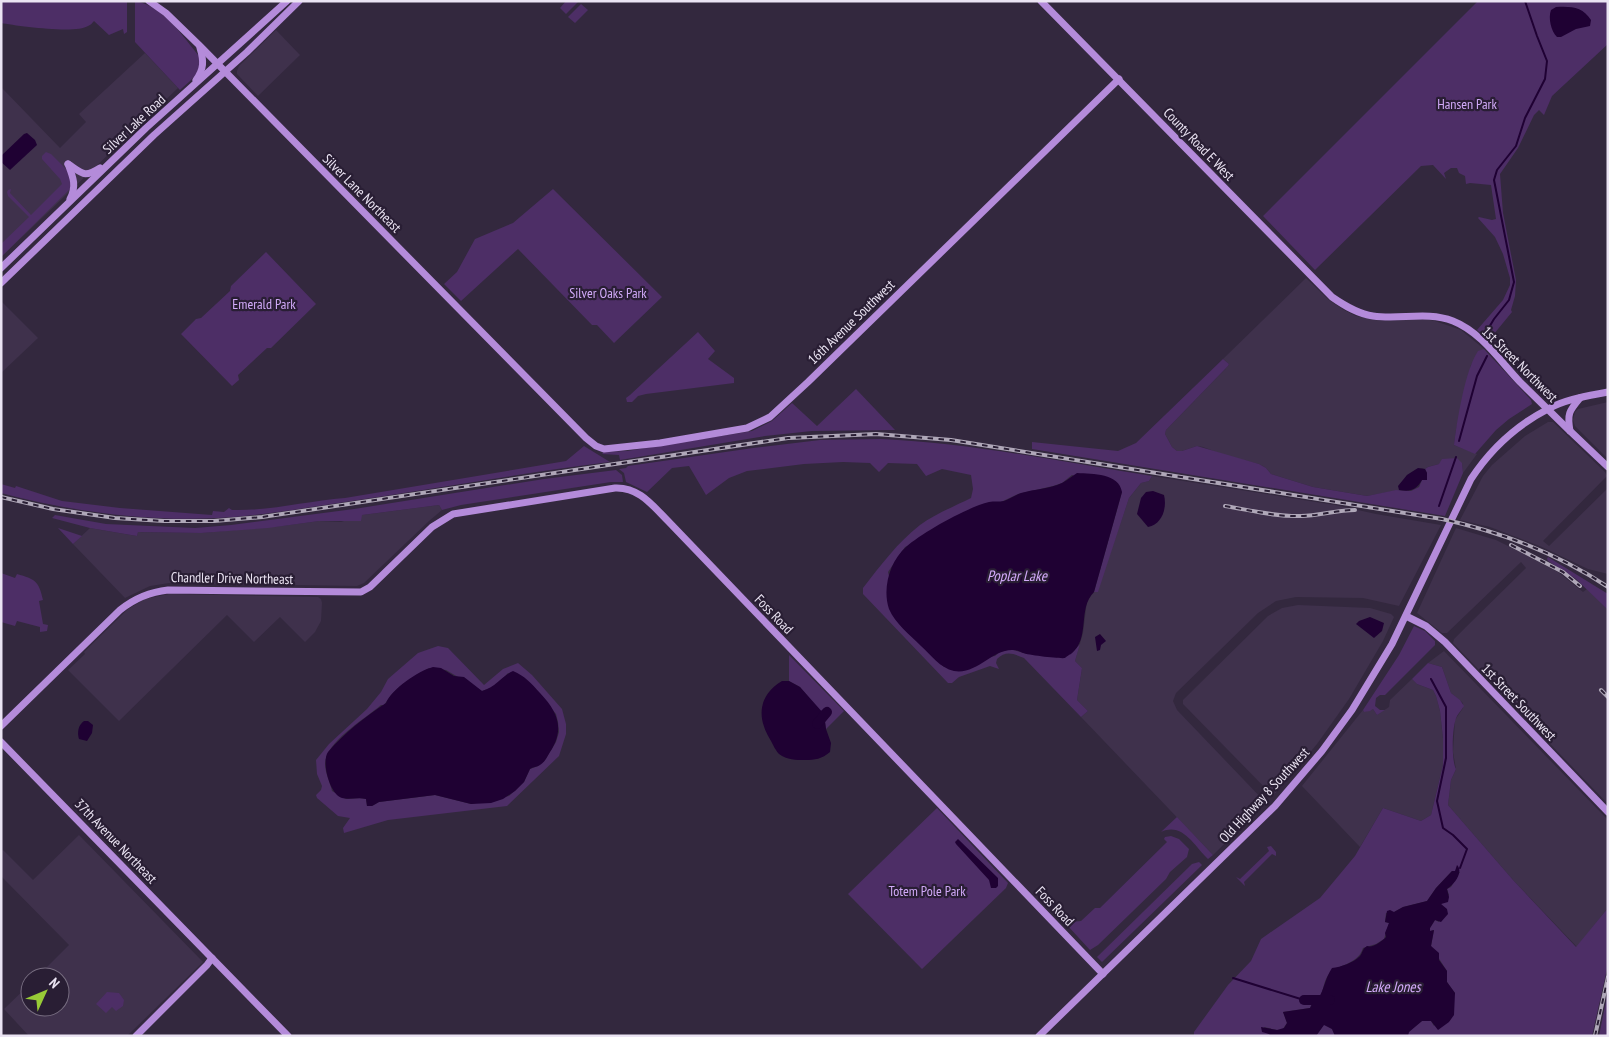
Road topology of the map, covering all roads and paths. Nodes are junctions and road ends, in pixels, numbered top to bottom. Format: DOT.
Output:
graph roads {
  1 [pos="149,1"];
  2 [pos="287,1"];
  3 [pos="298,1"];
  4 [pos="1041,1"];
  5 [pos="199,46"];
  6 [pos="218,65"];
  7 [pos="225,72"];
  8 [pos="1118,79"];
  9 [pos="192,87"];
  10 [pos="112,161"];
  11 [pos="67,204"];
  12 [pos="15,254"];
  13 [pos="1,263"];
  14 [pos="1,268"];
  15 [pos="1,283"];
  16 [pos="1340,303"];
  17 [pos="1608,392"];
  18 [pos="1582,397"];
  19 [pos="555,406"];
  20 [pos="1548,409"];
  21 [pos="1570,431"];
  22 [pos="1608,467"];
  23 [pos="364,591"];
  24 [pos="1406,616"];
  25 [pos="1,726"];
  26 [pos="1,742"];
  27 [pos="1608,812"];
  28 [pos="212,958"];
  29 [pos="1103,974"];
  30 [pos="136,1036"];
  31 [pos="288,1036"];
  32 [pos="1039,1036"];
  1 -- 5 [label="street, Silver Lane Northeast"];
  2 -- 6 [label="street, Silver Lake Road"];
  3 -- 7 [label="street"];
  4 -- 8 [label="street, County Road E West"];
  5 -- 6 [label="street, Silver Lane Northeast"];
  5 -- 9 [label="street"];
  6 -- 7 [label="street, Silver Lane Northeast"];
  6 -- 9 [label="street, Silver Lake Road"];
  7 -- 15 [label="street"];
  7 -- 19 [label="street, Silver Lane Northeast"];
  8 -- 16 [label="street, County Road E West"];
  8 -- 19 [label="street, 16th Avenue Southwest"];
  9 -- 10 [label="street, Silver Lake Road"];
  10 -- 11 [label="street, Silver Lake Road"];
  10 -- 11 [label="street"];
  11 -- 12 [label="street, Silver Lake Road"];
  12 -- 13 [label="street"];
  12 -- 14 [label="street, Silver Lake Road"];
  16 -- 20 [label="street, 1st Street Northwest"];
  17 -- 18 [label="street"];
  18 -- 20 [label="street"];
  18 -- 21 [label="street"];
  20 -- 21 [label="street, 1st Street Northwest"];
  20 -- 24 [label="street, Old Highway 8 Southwest"];
  21 -- 22 [label="street, 1st Street Northwest"];
  23 -- 25 [label="street, Chandler Drive Northeast"];
  23 -- 29 [label="street, Foss Road"];
  24 -- 27 [label="street, 1st Street Southwest"];
  24 -- 29 [label="street, Old Highway 8 Southwest"];
  26 -- 28 [label="street, 37th Avenue Northeast"];
  28 -- 30 [label="street"];
  28 -- 31 [label="street, 37th Avenue Northeast"];
  29 -- 32 [label="street, Old Highway 8 Southwest"];
}
